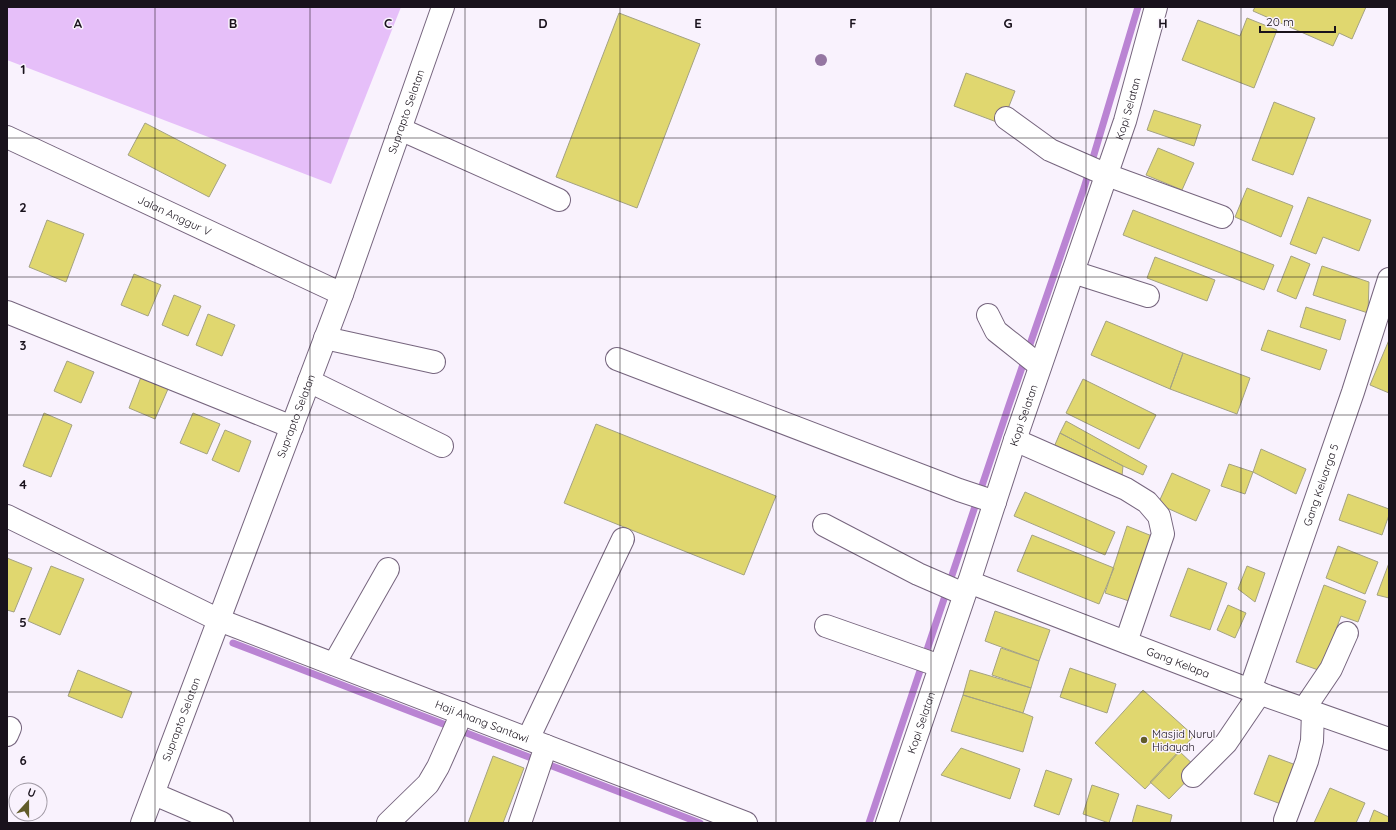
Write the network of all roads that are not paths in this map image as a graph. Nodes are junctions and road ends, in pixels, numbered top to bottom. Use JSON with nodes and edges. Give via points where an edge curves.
{"nodes":[{"id":1,"x":443,"y":7,"type":"edge"},
{"id":2,"x":1156,"y":7,"type":"edge"},
{"id":3,"x":1006,"y":118,"type":"dead end"},
{"id":4,"x":400,"y":129,"type":"junction"},
{"id":5,"x":7,"y":137,"type":"edge"},
{"id":6,"x":1106,"y":175,"type":"junction"},
{"id":7,"x":558,"y":200,"type":"dead end"},
{"id":8,"x":1222,"y":217,"type":"dead end"},
{"id":9,"x":1073,"y":272,"type":"junction"},
{"id":10,"x":1389,"y":279,"type":"edge"},
{"id":11,"x":342,"y":294,"type":"junction"},
{"id":12,"x":1148,"y":296,"type":"dead end"},
{"id":13,"x":7,"y":312,"type":"edge"},
{"id":14,"x":988,"y":315,"type":"dead end"},
{"id":15,"x":325,"y":338,"type":"junction"},
{"id":16,"x":617,"y":359,"type":"dead end"},
{"id":17,"x":434,"y":362,"type":"dead end"},
{"id":18,"x":1040,"y":366,"type":"junction"},
{"id":19,"x":309,"y":381,"type":"junction"},
{"id":20,"x":292,"y":427,"type":"junction"},
{"id":21,"x":1015,"y":440,"type":"junction"},
{"id":22,"x":442,"y":446,"type":"dead end"},
{"id":23,"x":990,"y":500,"type":"junction"},
{"id":24,"x":7,"y":516,"type":"edge"},
{"id":25,"x":824,"y":525,"type":"dead end"},
{"id":26,"x":623,"y":539,"type":"dead end"},
{"id":27,"x":388,"y":569,"type":"dead end"},
{"id":28,"x":967,"y":588,"type":"junction"},
{"id":29,"x":219,"y":620,"type":"junction"},
{"id":30,"x":826,"y":626,"type":"dead end"},
{"id":31,"x":1347,"y":633,"type":"dead end"},
{"id":32,"x":1126,"y":642,"type":"junction"},
{"id":33,"x":334,"y":664,"type":"junction"},
{"id":34,"x":940,"y":666,"type":"junction"},
{"id":35,"x":1255,"y":692,"type":"junction"},
{"id":36,"x":1309,"y":711,"type":"junction"},
{"id":37,"x":462,"y":713,"type":"junction"},
{"id":38,"x":1389,"y":739,"type":"edge"},
{"id":39,"x":538,"y":753,"type":"junction"},
{"id":40,"x":1193,"y":776,"type":"dead end"},
{"id":41,"x":154,"y":794,"type":"junction"},
{"id":42,"x":1285,"y":820,"type":"dead end"},
{"id":43,"x":142,"y":823,"type":"edge"},
{"id":44,"x":222,"y":823,"type":"edge"},
{"id":45,"x":388,"y":823,"type":"edge"},
{"id":46,"x":520,"y":823,"type":"edge"},
{"id":47,"x":746,"y":823,"type":"edge"},
{"id":48,"x":887,"y":823,"type":"edge"}],
"edges":[{"from":1,"to":4,"type":"street","name":"Suprapto Selatan"},
{"from":2,"to":6,"type":"street","name":"Kopi Selatan","via":[[1125,121]]},
{"from":3,"to":6,"type":"street","via":[[1050,150]]},
{"from":4,"to":7,"type":"street"},
{"from":4,"to":11,"type":"street","name":"Suprapto Selatan"},
{"from":5,"to":11,"type":"street","name":"Jalan Anggur V"},
{"from":6,"to":8,"type":"street"},
{"from":6,"to":9,"type":"street","name":"Kopi Selatan"},
{"from":9,"to":12,"type":"street"},
{"from":9,"to":18,"type":"street","name":"Kopi Selatan"},
{"from":10,"to":35,"type":"street","name":"Gang Keluarga 5"},
{"from":11,"to":15,"type":"street","name":"Suprapto Selatan"},
{"from":13,"to":20,"type":"street"},
{"from":14,"to":18,"type":"street","via":[[996,331]]},
{"from":15,"to":17,"type":"street"},
{"from":15,"to":19,"type":"street","name":"Suprapto Selatan"},
{"from":16,"to":23,"type":"street"},
{"from":18,"to":21,"type":"street","name":"Kopi Selatan"},
{"from":19,"to":20,"type":"street","name":"Suprapto Selatan"},
{"from":19,"to":22,"type":"street"},
{"from":20,"to":29,"type":"street","name":"Suprapto Selatan"},
{"from":21,"to":23,"type":"street","name":"Kopi Selatan"},
{"from":21,"to":32,"type":"street","via":[[1126,489],[1147,502],[1159,516],[1163,534]]},
{"from":23,"to":28,"type":"street","name":"Kopi Selatan"},
{"from":24,"to":29,"type":"street","name":"Haji Anang Santawi"},
{"from":25,"to":28,"type":"street","name":"Gang Kelapa","via":[[918,574]]},
{"from":26,"to":39,"type":"street"},
{"from":27,"to":33,"type":"street"},
{"from":28,"to":32,"type":"street","name":"Gang Kelapa"},
{"from":28,"to":34,"type":"street","name":"Kopi Selatan"},
{"from":29,"to":33,"type":"street","name":"Haji Anang Santawi"},
{"from":29,"to":41,"type":"street","name":"Suprapto Selatan"},
{"from":30,"to":34,"type":"street"},
{"from":31,"to":36,"type":"street"},
{"from":32,"to":35,"type":"street","name":"Gang Kelapa"},
{"from":33,"to":37,"type":"street","name":"Haji Anang Santawi"},
{"from":34,"to":48,"type":"street","name":"Kopi Selatan"},
{"from":35,"to":36,"type":"street","name":"Gang Kelapa"},
{"from":35,"to":40,"type":"street","name":"Gang Keluarga 5","via":[[1226,743]]},
{"from":36,"to":38,"type":"street","name":"Gang Kelapa"},
{"from":36,"to":42,"type":"street","via":[[1312,741]]},
{"from":37,"to":39,"type":"street","name":"Haji Anang Santawi"},
{"from":37,"to":45,"type":"street","via":[[428,784]]},
{"from":39,"to":46,"type":"street"},
{"from":39,"to":47,"type":"street","name":"Haji Anang Santawi"},
{"from":41,"to":43,"type":"street","name":"Suprapto Selatan"},
{"from":41,"to":44,"type":"street"}]}
